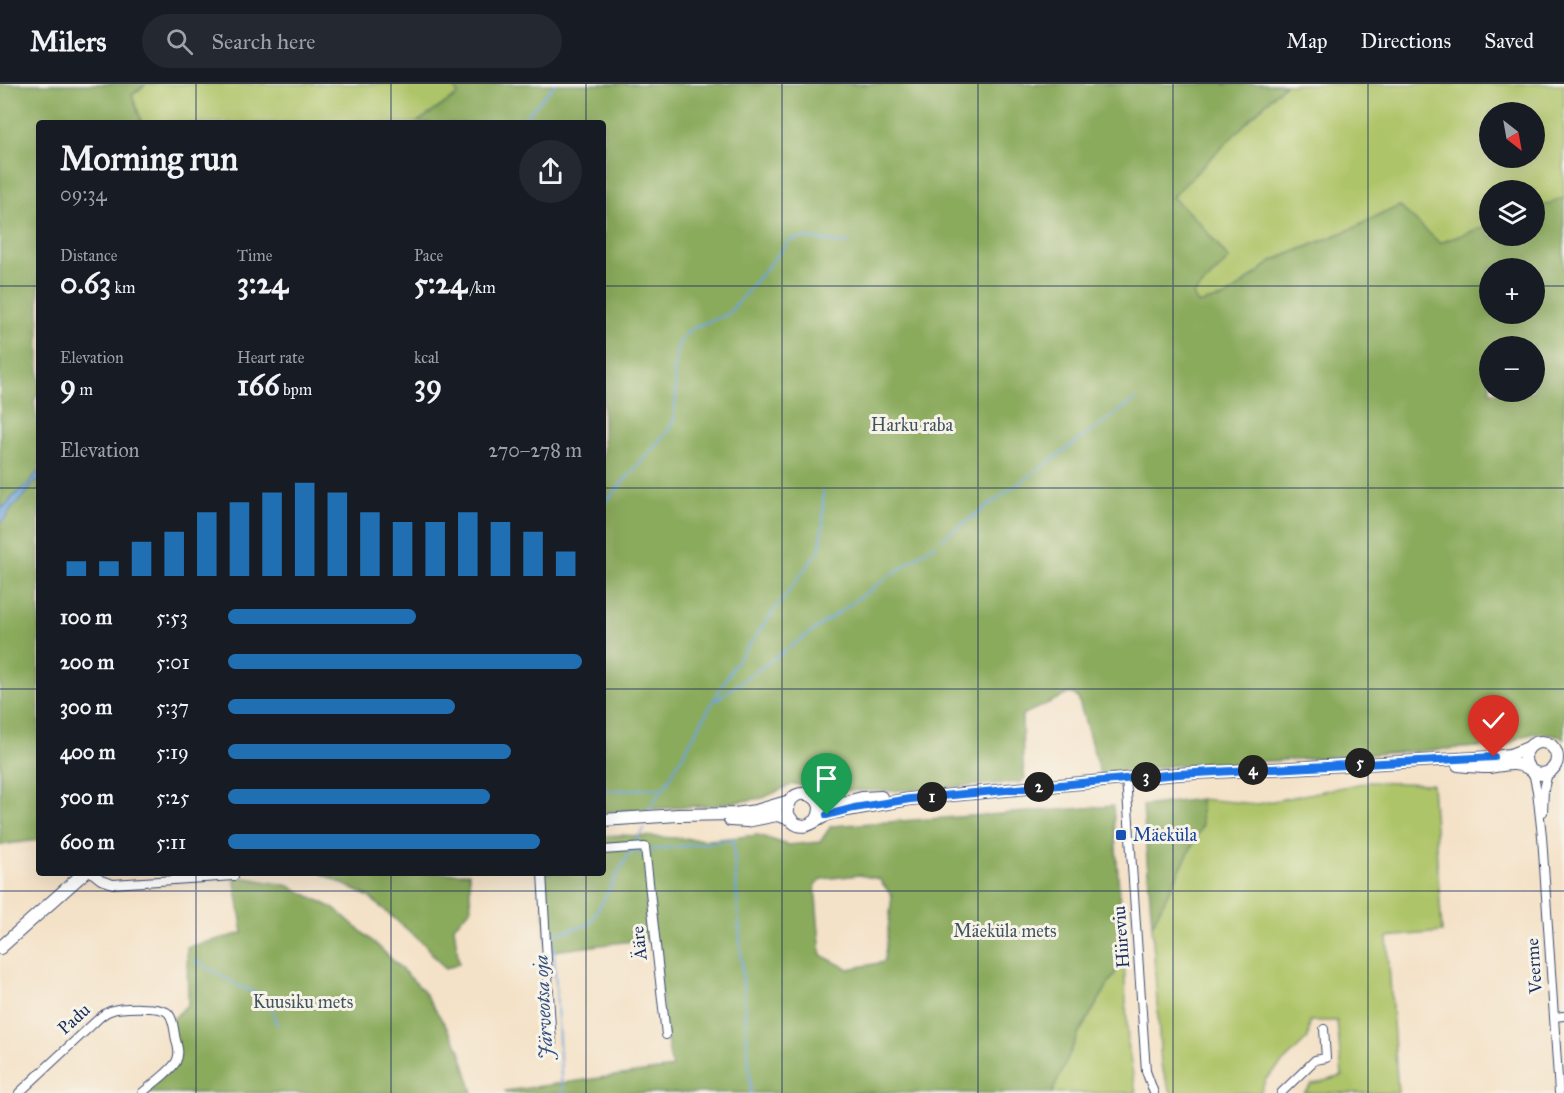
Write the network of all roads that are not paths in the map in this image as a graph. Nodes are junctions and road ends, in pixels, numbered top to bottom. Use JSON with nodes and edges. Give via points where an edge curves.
{"nodes":[{"id":1,"x":1528,"y":748,"type":"junction"},
{"id":2,"x":1559,"y":750,"type":"edge"},
{"id":3,"x":1424,"y":761,"type":"junction"},
{"id":4,"x":1556,"y":767,"type":"edge"},
{"id":5,"x":1530,"y":770,"type":"junction"},
{"id":6,"x":1126,"y":778,"type":"junction"},
{"id":7,"x":910,"y":799,"type":"junction"},
{"id":8,"x":817,"y":800,"type":"junction"},
{"id":9,"x":790,"y":801,"type":"junction"},
{"id":10,"x":678,"y":814,"type":"junction"},
{"id":11,"x":791,"y":819,"type":"junction"},
{"id":12,"x":606,"y":820,"type":"edge"},
{"id":13,"x":816,"y":820,"type":"junction"},
{"id":14,"x":1542,"y":836,"type":"junction"},
{"id":15,"x":606,"y":850,"type":"edge"},
{"id":16,"x":81,"y":876,"type":"edge"},
{"id":17,"x":96,"y":876,"type":"edge"},
{"id":18,"x":234,"y":876,"type":"dead end"},
{"id":19,"x":542,"y":876,"type":"edge"},
{"id":20,"x":0,"y":948,"type":"edge"},
{"id":21,"x":1564,"y":1016,"type":"edge"},
{"id":22,"x":1554,"y":1017,"type":"junction"},
{"id":23,"x":1324,"y":1029,"type":"dead end"},
{"id":24,"x":666,"y":1035,"type":"dead end"},
{"id":25,"x":552,"y":1045,"type":"dead end"},
{"id":26,"x":19,"y":1093,"type":"edge"},
{"id":27,"x":142,"y":1093,"type":"edge"},
{"id":28,"x":1154,"y":1093,"type":"edge"},
{"id":29,"x":1281,"y":1093,"type":"edge"},
{"id":30,"x":1559,"y":1093,"type":"edge"}],
"edges":[{"from":1,"to":2,"type":"street","via":[[1541,742]]},
{"from":1,"to":3,"type":"street","via":[[1510,755]]},
{"from":1,"to":5,"type":"street","via":[[1524,758]]},
{"from":2,"to":4,"type":"street"},
{"from":3,"to":5,"type":"street","via":[[1477,767],[1518,763]]},
{"from":3,"to":6,"type":"street"},
{"from":4,"to":5,"type":"street","via":[[1539,774]]},
{"from":4,"to":14,"type":"street","name":"Veerme","via":[[1544,789]]},
{"from":5,"to":14,"type":"street","name":"Veerme"},
{"from":6,"to":7,"type":"street"},
{"from":6,"to":28,"type":"street","name":"Hiireviu","via":[[1146,1071]]},
{"from":7,"to":8,"type":"street","via":[[871,797],[834,804]]},
{"from":7,"to":13,"type":"street","via":[[841,811]]},
{"from":8,"to":9,"type":"street","via":[[801,794]]},
{"from":8,"to":13,"type":"street","via":[[820,810]]},
{"from":9,"to":10,"type":"street","via":[[748,812]]},
{"from":9,"to":11,"type":"street"},
{"from":10,"to":11,"type":"street","via":[[734,821],[777,814]]},
{"from":10,"to":12,"type":"street"},
{"from":11,"to":13,"type":"street","via":[[802,826]]},
{"from":14,"to":22,"type":"street","name":"Veerme"},
{"from":15,"to":24,"type":"street","name":"Ääre","via":[[645,847]]},
{"from":16,"to":20,"type":"street"},
{"from":17,"to":18,"type":"street","via":[[114,884]]},
{"from":19,"to":25,"type":"street"},
{"from":21,"to":22,"type":"street"},
{"from":22,"to":30,"type":"street","name":"Veerme"},
{"from":23,"to":29,"type":"street","via":[[1326,1058],[1315,1060]]},
{"from":26,"to":27,"type":"street","name":"Padu","via":[[106,1013],[138,1008],[167,1011],[179,1055],[170,1069]]}]}
